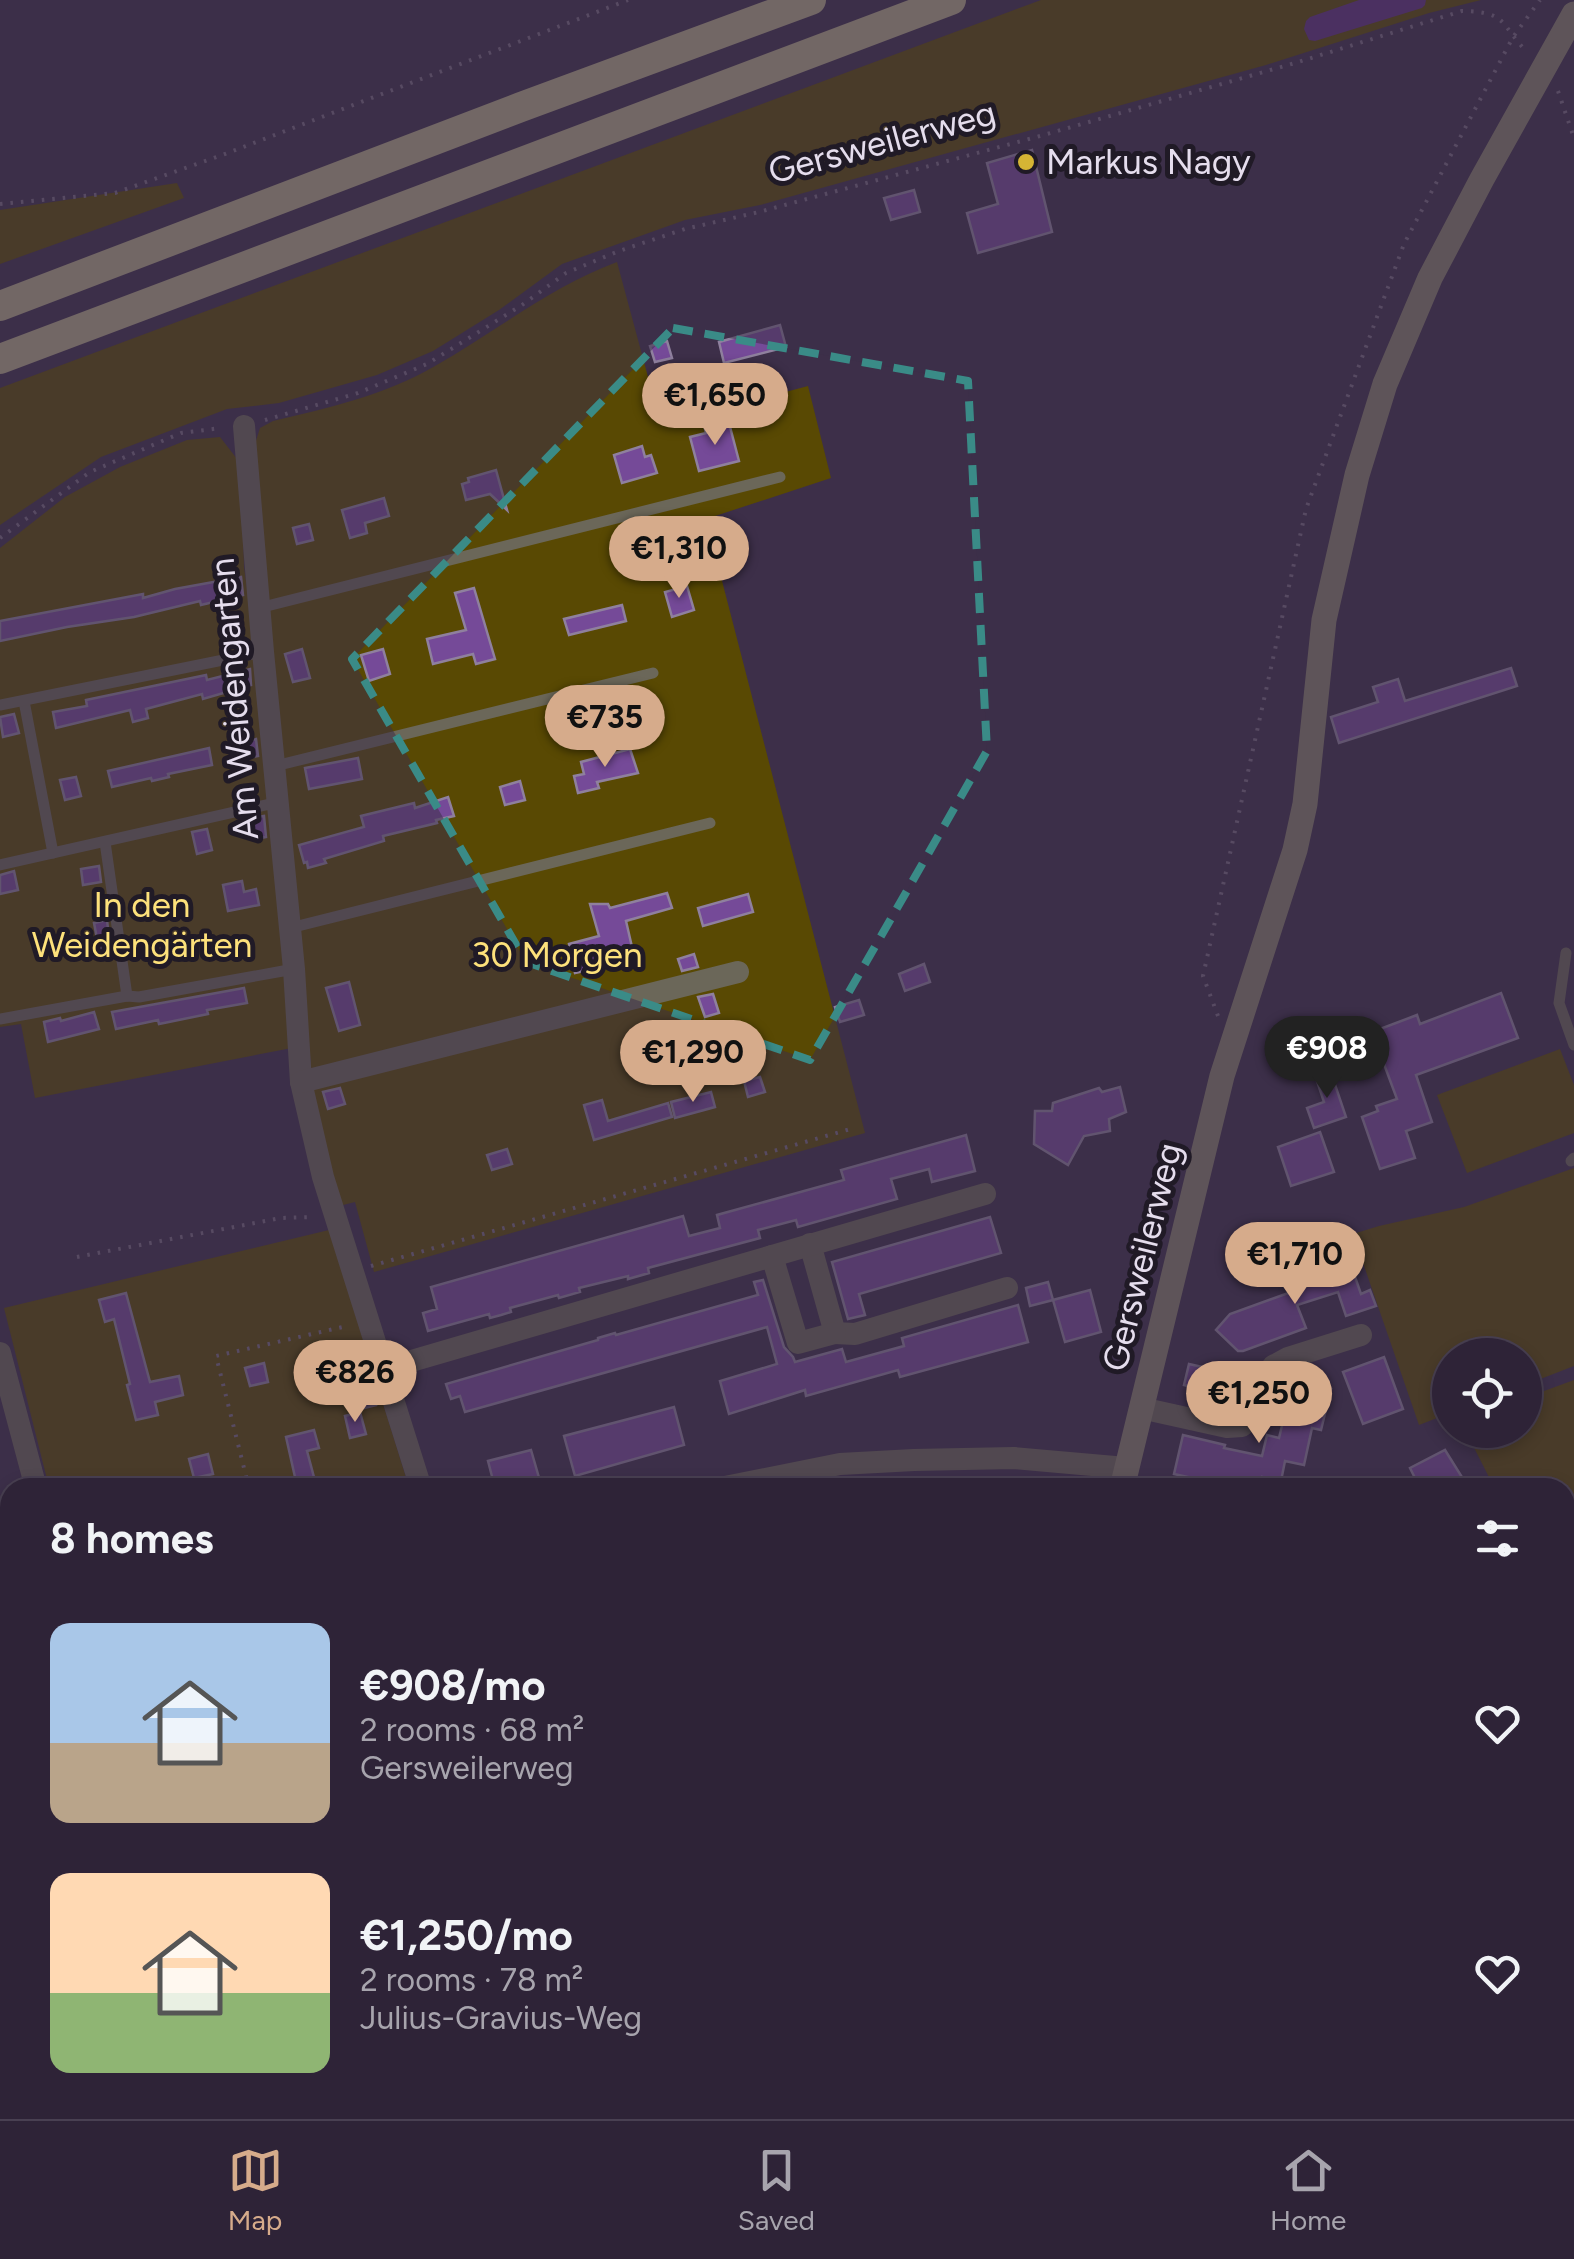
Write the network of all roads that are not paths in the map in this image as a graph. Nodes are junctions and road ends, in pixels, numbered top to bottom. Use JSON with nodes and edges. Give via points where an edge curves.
{"nodes":[{"id":1,"x":811,"y":0,"type":"edge"},
{"id":2,"x":951,"y":0,"type":"edge"},
{"id":3,"x":1574,"y":14,"type":"edge"},
{"id":4,"x":0,"y":306,"type":"edge"},
{"id":5,"x":0,"y":359,"type":"edge"},
{"id":6,"x":244,"y":426,"type":"road end"},
{"id":7,"x":780,"y":478,"type":"dead end"},
{"id":8,"x":259,"y":608,"type":"junction"},
{"id":9,"x":263,"y":652,"type":"junction"},
{"id":10,"x":654,"y":673,"type":"dead end"},
{"id":11,"x":24,"y":701,"type":"junction"},
{"id":12,"x":0,"y":706,"type":"edge"},
{"id":13,"x":275,"y":766,"type":"junction"},
{"id":14,"x":279,"y":802,"type":"junction"},
{"id":15,"x":710,"y":823,"type":"dead end"},
{"id":16,"x":105,"y":842,"type":"junction"},
{"id":17,"x":53,"y":853,"type":"junction"},
{"id":18,"x":0,"y":865,"type":"edge"},
{"id":19,"x":290,"y":928,"type":"junction"},
{"id":20,"x":1566,"y":953,"type":"dead end"},
{"id":21,"x":294,"y":969,"type":"junction"},
{"id":22,"x":738,"y":972,"type":"dead end"},
{"id":23,"x":127,"y":996,"type":"junction"},
{"id":24,"x":0,"y":1019,"type":"edge"},
{"id":25,"x":1574,"y":1046,"type":"edge"},
{"id":26,"x":300,"y":1082,"type":"junction"},
{"id":27,"x":985,"y":1194,"type":"dead end"},
{"id":28,"x":810,"y":1244,"type":"junction"},
{"id":29,"x":772,"y":1256,"type":"junction"},
{"id":30,"x":1007,"y":1288,"type":"dead end"},
{"id":31,"x":835,"y":1333,"type":"junction"},
{"id":32,"x":1361,"y":1335,"type":"dead end"},
{"id":33,"x":0,"y":1353,"type":"edge"},
{"id":34,"x":384,"y":1368,"type":"junction"},
{"id":35,"x":1141,"y":1408,"type":"junction"},
{"id":36,"x":33,"y":1478,"type":"edge"},
{"id":37,"x":418,"y":1478,"type":"edge"},
{"id":38,"x":784,"y":1478,"type":"edge"},
{"id":39,"x":1124,"y":1478,"type":"edge"}],
"edges":[{"from":1,"to":4,"type":"highway"},
{"from":2,"to":5,"type":"highway"},
{"from":3,"to":35,"type":"street","name":"Gersweilerweg","via":[[1430,278],[1385,384],[1324,620],[1295,850],[1218,1088]]},
{"from":6,"to":8,"type":"street","name":"Am Weidengarten"},
{"from":7,"to":8,"type":"lane"},
{"from":8,"to":9,"type":"street","name":"Am Weidengarten"},
{"from":9,"to":11,"type":"lane"},
{"from":9,"to":13,"type":"street","name":"Am Weidengarten"},
{"from":10,"to":13,"type":"lane"},
{"from":11,"to":12,"type":"lane"},
{"from":11,"to":17,"type":"lane"},
{"from":13,"to":14,"type":"street","name":"Am Weidengarten"},
{"from":14,"to":16,"type":"lane"},
{"from":14,"to":19,"type":"street","name":"Am Weidengarten"},
{"from":15,"to":19,"type":"lane"},
{"from":16,"to":17,"type":"lane"},
{"from":16,"to":23,"type":"lane"},
{"from":17,"to":18,"type":"lane"},
{"from":19,"to":21,"type":"street","name":"Am Weidengarten"},
{"from":20,"to":25,"type":"lane","via":[[1558,1003]]},
{"from":21,"to":23,"type":"lane"},
{"from":21,"to":26,"type":"street","name":"Am Weidengarten"},
{"from":22,"to":26,"type":"street"},
{"from":23,"to":24,"type":"lane"},
{"from":26,"to":34,"type":"street","name":"Am Weidengarten"},
{"from":27,"to":28,"type":"street"},
{"from":28,"to":29,"type":"street"},
{"from":28,"to":31,"type":"street"},
{"from":29,"to":31,"type":"street","via":[[798,1343]]},
{"from":29,"to":34,"type":"street"},
{"from":30,"to":31,"type":"street","via":[[856,1334]]},
{"from":32,"to":35,"type":"street","via":[[1274,1366],[1255,1414],[1242,1426]]},
{"from":33,"to":36,"type":"street"},
{"from":34,"to":37,"type":"street","name":"Am Weidengarten"},
{"from":35,"to":39,"type":"street","name":"Gersweilerweg"},
{"from":38,"to":39,"type":"street","via":[[840,1464],[1014,1458]]}]}
